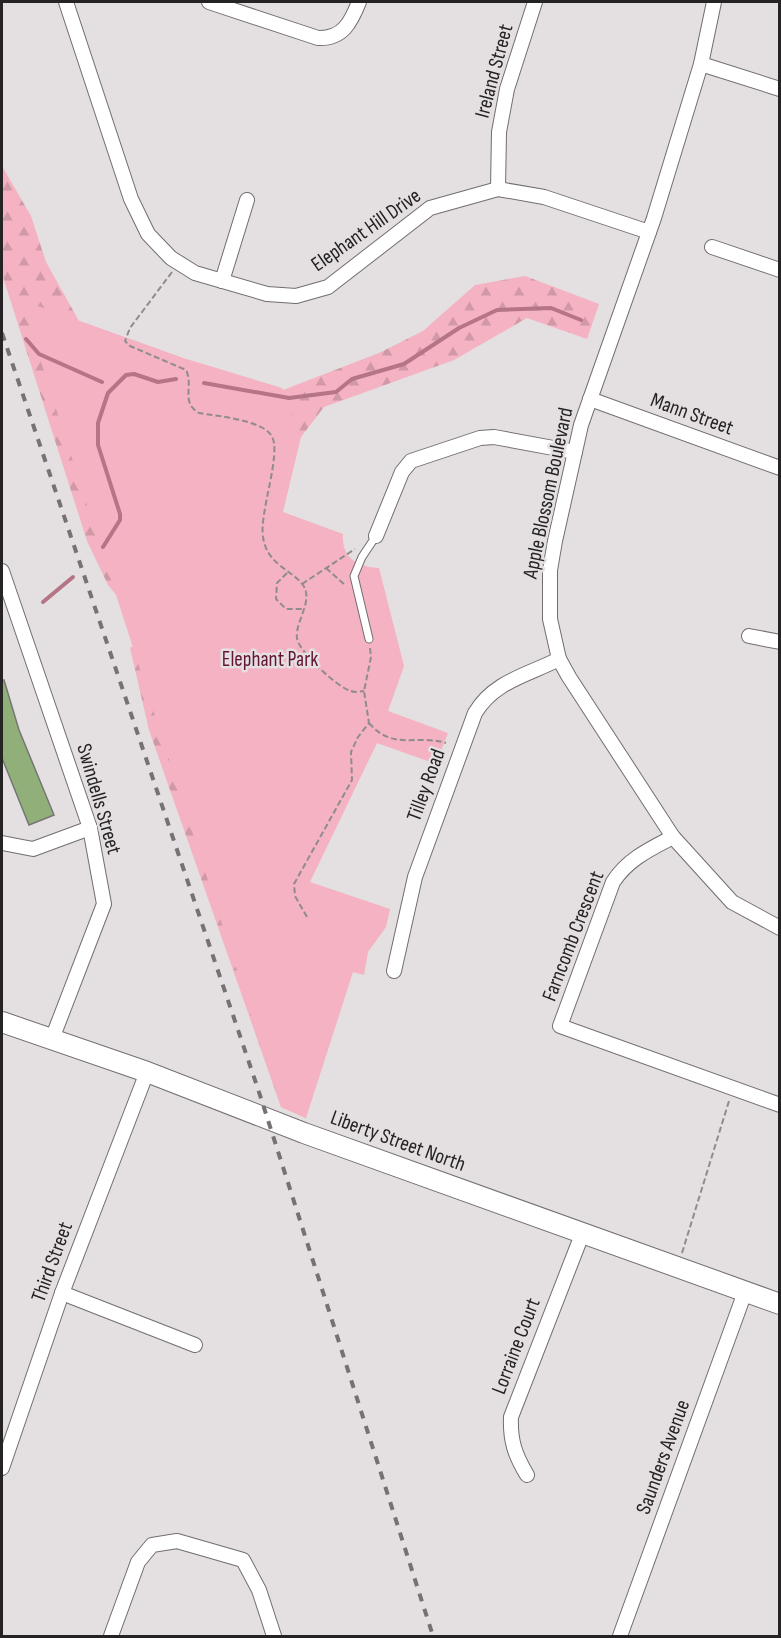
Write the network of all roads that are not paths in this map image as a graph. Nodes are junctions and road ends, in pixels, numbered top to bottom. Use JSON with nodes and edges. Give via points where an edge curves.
{"nodes":[{"id":1,"x":66,"y":2,"type":"edge"},
{"id":2,"x":209,"y":2,"type":"edge"},
{"id":3,"x":359,"y":2,"type":"edge"},
{"id":4,"x":536,"y":2,"type":"edge"},
{"id":5,"x":714,"y":2,"type":"edge"},
{"id":6,"x":701,"y":64,"type":"junction"},
{"id":7,"x":780,"y":89,"type":"edge"},
{"id":8,"x":498,"y":189,"type":"junction"},
{"id":9,"x":247,"y":200,"type":"dead end"},
{"id":10,"x":649,"y":232,"type":"junction"},
{"id":11,"x":712,"y":247,"type":"dead end"},
{"id":12,"x":780,"y":270,"type":"edge"},
{"id":13,"x":222,"y":281,"type":"junction"},
{"id":14,"x":590,"y":399,"type":"junction"},
{"id":15,"x":575,"y":452,"type":"junction"},
{"id":16,"x":780,"y":468,"type":"edge"},
{"id":17,"x":376,"y":536,"type":"joint"},
{"id":18,"x":2,"y":571,"type":"edge"},
{"id":19,"x":749,"y":636,"type":"dead end"},
{"id":20,"x":369,"y":639,"type":"road end"},
{"id":21,"x":780,"y":642,"type":"edge"},
{"id":22,"x":560,"y":659,"type":"junction"},
{"id":23,"x":90,"y":828,"type":"junction"},
{"id":24,"x":673,"y":837,"type":"junction"},
{"id":25,"x":2,"y":843,"type":"edge"},
{"id":26,"x":780,"y":928,"type":"edge"},
{"id":27,"x":394,"y":971,"type":"dead end"},
{"id":28,"x":2,"y":1022,"type":"edge"},
{"id":29,"x":52,"y":1039,"type":"junction"},
{"id":30,"x":147,"y":1072,"type":"junction"},
{"id":31,"x":780,"y":1105,"type":"edge"},
{"id":32,"x":583,"y":1232,"type":"junction"},
{"id":33,"x":745,"y":1292,"type":"junction"},
{"id":34,"x":62,"y":1293,"type":"junction"},
{"id":35,"x":780,"y":1304,"type":"edge"},
{"id":36,"x":195,"y":1345,"type":"dead end"},
{"id":37,"x":2,"y":1468,"type":"edge"},
{"id":38,"x":527,"y":1475,"type":"dead end"},
{"id":39,"x":111,"y":1636,"type":"edge"},
{"id":40,"x":274,"y":1636,"type":"edge"},
{"id":41,"x":620,"y":1636,"type":"edge"}],
"edges":[{"from":1,"to":13,"type":"street","name":"Elephant Hill Drive","via":[[131,199],[148,234],[179,263],[195,273]]},
{"from":2,"to":3,"type":"street","via":[[328,38],[337,36],[352,21]]},
{"from":4,"to":8,"type":"street","name":"Ireland Street","via":[[507,89],[499,132]]},
{"from":5,"to":6,"type":"street","name":"Apple Blossom Boulevard"},
{"from":6,"to":7,"type":"street"},
{"from":6,"to":10,"type":"street","name":"Apple Blossom Boulevard"},
{"from":8,"to":10,"type":"street","name":"Elephant Hill Drive","via":[[544,197]]},
{"from":8,"to":13,"type":"street","name":"Elephant Hill Drive","via":[[430,207],[328,287],[296,296],[267,294]]},
{"from":9,"to":13,"type":"street"},
{"from":10,"to":14,"type":"street","name":"Apple Blossom Boulevard"},
{"from":11,"to":12,"type":"street"},
{"from":14,"to":15,"type":"street","name":"Apple Blossom Boulevard"},
{"from":14,"to":16,"type":"street","name":"Mann Street"},
{"from":15,"to":17,"type":"street","via":[[494,437],[411,461],[402,472]]},
{"from":15,"to":22,"type":"street","name":"Apple Blossom Boulevard","via":[[550,570],[550,619]]},
{"from":17,"to":20,"type":"lane","via":[[355,568],[355,584]]},
{"from":18,"to":23,"type":"street","name":"Swindells Street"},
{"from":19,"to":21,"type":"street"},
{"from":22,"to":24,"type":"street","name":"Apple Blossom Boulevard"},
{"from":22,"to":27,"type":"street","name":"Tilley Road","via":[[505,682],[482,701],[475,713],[415,877]]},
{"from":23,"to":25,"type":"street","via":[[33,849]]},
{"from":23,"to":29,"type":"street","name":"Swindells Street","via":[[104,904]]},
{"from":24,"to":26,"type":"street","name":"Apple Blossom Boulevard","via":[[732,902]]},
{"from":24,"to":31,"type":"street","name":"Farncomb Crescent","via":[[632,860],[613,882],[560,1026]]},
{"from":28,"to":29,"type":"main road","name":"Liberty Street North"},
{"from":29,"to":30,"type":"main road","name":"Liberty Street North"},
{"from":30,"to":32,"type":"main road","name":"Liberty Street North","via":[[304,1133]]},
{"from":30,"to":34,"type":"street","name":"Third Street"},
{"from":32,"to":33,"type":"main road","name":"Liberty Street North"},
{"from":32,"to":38,"type":"street","name":"Lorraine Court","via":[[511,1417],[513,1446]]},
{"from":33,"to":35,"type":"main road","name":"Liberty Street North"},
{"from":33,"to":41,"type":"street","name":"Saunders Avenue"},
{"from":34,"to":36,"type":"street"},
{"from":34,"to":37,"type":"street","name":"Third Street"},
{"from":39,"to":40,"type":"street","via":[[138,1562],[152,1545],[177,1541],[243,1560],[259,1590]]}]}
